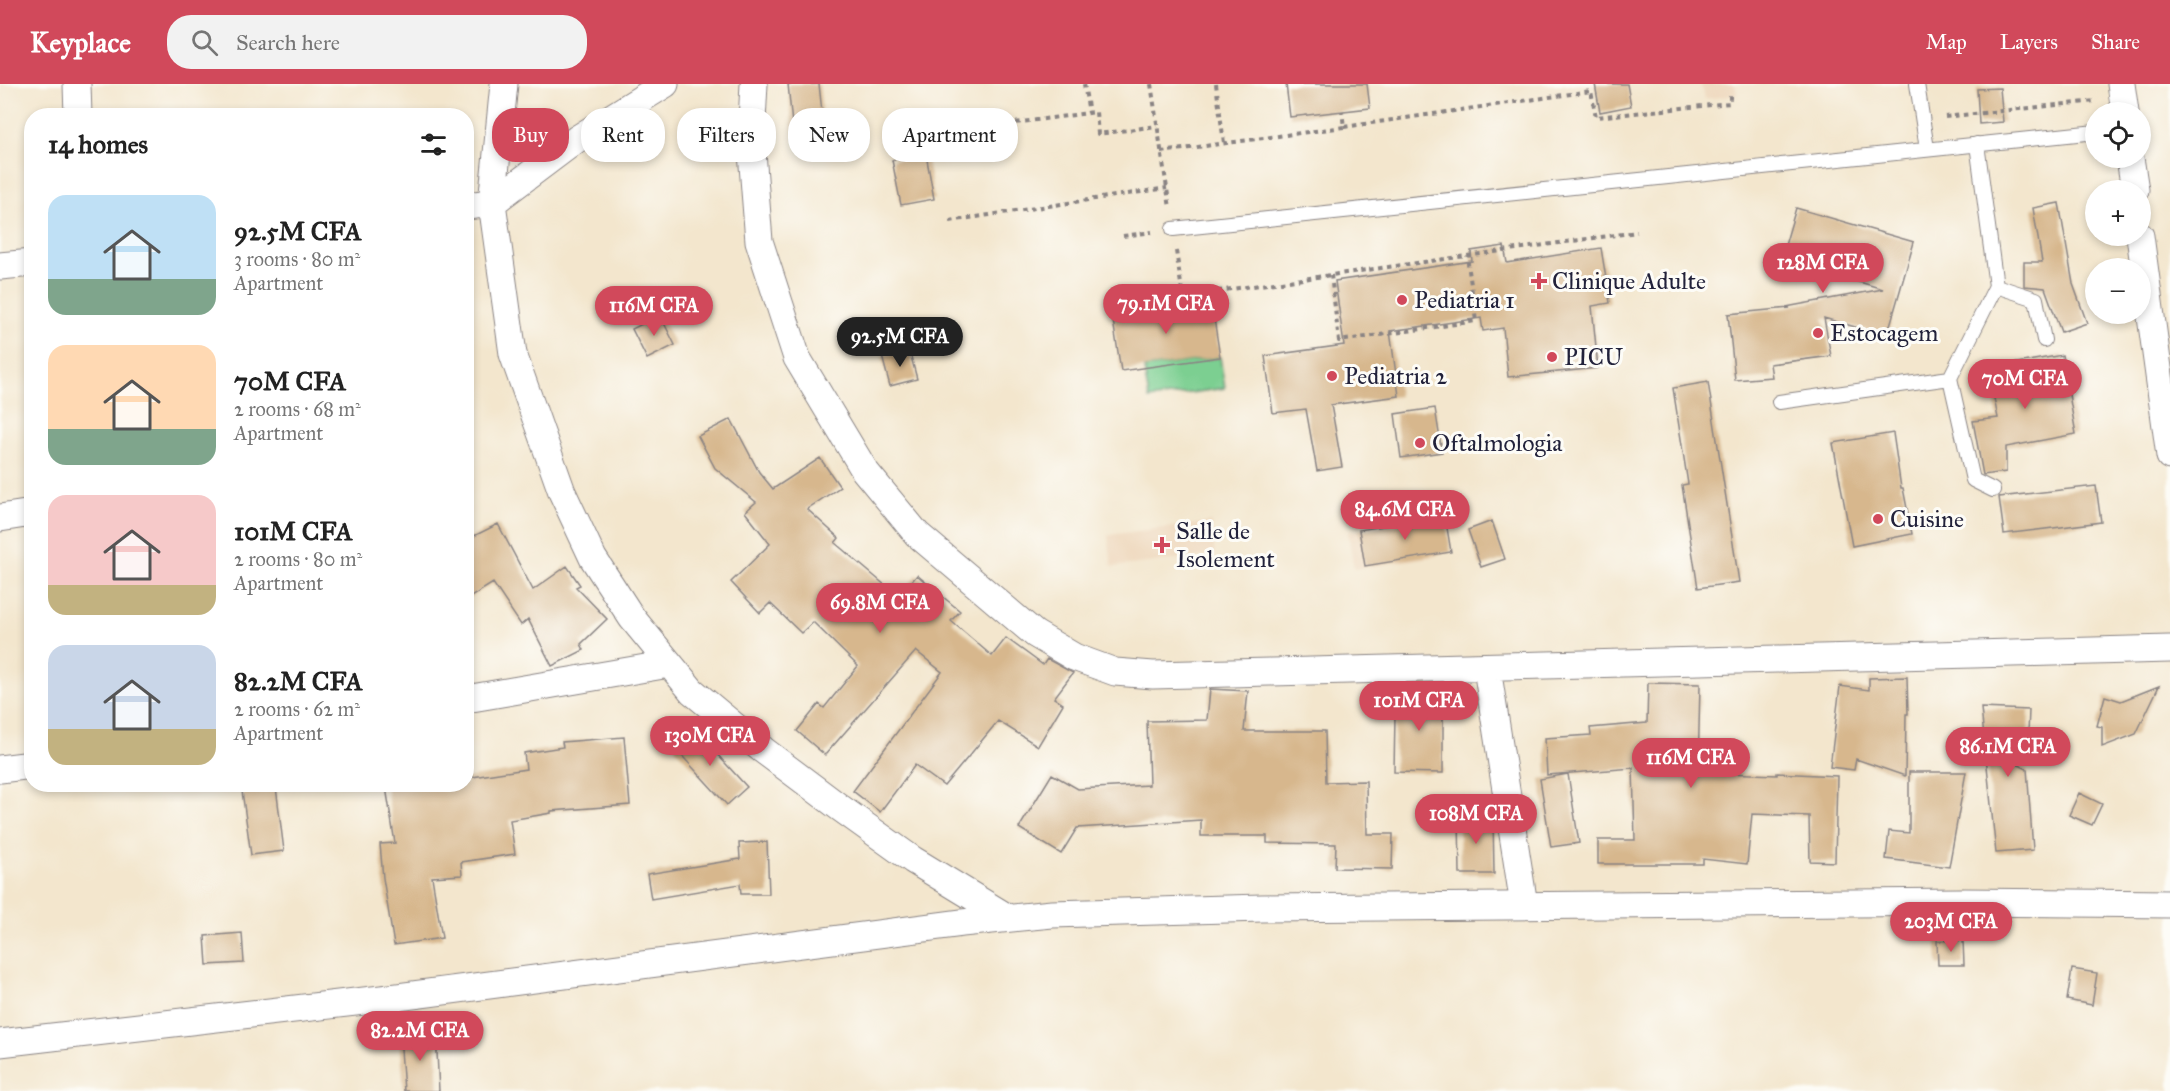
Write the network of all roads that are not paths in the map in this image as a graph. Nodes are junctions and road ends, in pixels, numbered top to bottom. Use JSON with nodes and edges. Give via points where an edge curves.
{"nodes":[{"id":1,"x":77,"y":84,"type":"edge"},
{"id":2,"x":504,"y":84,"type":"edge"},
{"id":3,"x":665,"y":84,"type":"edge"},
{"id":4,"x":754,"y":84,"type":"edge"},
{"id":5,"x":1917,"y":84,"type":"edge"},
{"id":6,"x":78,"y":108,"type":"edge"},
{"id":7,"x":2085,"y":133,"type":"edge"},
{"id":8,"x":1977,"y":144,"type":"junction"},
{"id":9,"x":1927,"y":149,"type":"junction"},
{"id":10,"x":479,"y":204,"type":"edge"},
{"id":11,"x":1173,"y":229,"type":"road end"},
{"id":12,"x":2142,"y":246,"type":"edge"},
{"id":13,"x":24,"y":264,"type":"edge"},
{"id":14,"x":0,"y":266,"type":"edge"},
{"id":15,"x":1996,"y":286,"type":"junction"},
{"id":16,"x":2044,"y":340,"type":"dead end"},
{"id":17,"x":1950,"y":378,"type":"junction"},
{"id":18,"x":2166,"y":397,"type":"edge"},
{"id":19,"x":1779,"y":402,"type":"dead end"},
{"id":20,"x":2170,"y":456,"type":"edge"},
{"id":21,"x":1993,"y":490,"type":"dead end"},
{"id":22,"x":24,"y":514,"type":"edge"},
{"id":23,"x":0,"y":518,"type":"edge"},
{"id":24,"x":2170,"y":649,"type":"edge"},
{"id":25,"x":669,"y":664,"type":"junction"},
{"id":26,"x":1487,"y":668,"type":"junction"},
{"id":27,"x":474,"y":698,"type":"edge"},
{"id":28,"x":24,"y":766,"type":"edge"},
{"id":29,"x":0,"y":769,"type":"edge"},
{"id":30,"x":2170,"y":904,"type":"edge"},
{"id":31,"x":1524,"y":905,"type":"junction"},
{"id":32,"x":1008,"y":918,"type":"junction"},
{"id":33,"x":0,"y":1043,"type":"edge"}],
"edges":[{"from":1,"to":6,"type":"street"},
{"from":2,"to":10,"type":"street"},
{"from":3,"to":10,"type":"street"},
{"from":4,"to":26,"type":"street","via":[[752,140],[759,241],[797,358],[865,471],[917,534],[1035,634],[1074,657],[1115,672],[1154,675]]},
{"from":5,"to":9,"type":"lane"},
{"from":7,"to":8,"type":"lane"},
{"from":8,"to":9,"type":"lane"},
{"from":8,"to":15,"type":"lane"},
{"from":9,"to":11,"type":"lane"},
{"from":10,"to":25,"type":"street","via":[[513,354],[562,492],[600,568],[632,618]]},
{"from":12,"to":18,"type":"street"},
{"from":13,"to":14,"type":"street"},
{"from":15,"to":16,"type":"lane","via":[[2036,299]]},
{"from":15,"to":17,"type":"lane"},
{"from":17,"to":19,"type":"lane"},
{"from":17,"to":21,"type":"lane","via":[[1973,480]]},
{"from":18,"to":20,"type":"street"},
{"from":22,"to":23,"type":"street"},
{"from":24,"to":26,"type":"street"},
{"from":25,"to":27,"type":"street"},
{"from":25,"to":32,"type":"street","via":[[692,691],[772,758],[914,860]]},
{"from":26,"to":31,"type":"street"},
{"from":28,"to":29,"type":"street"},
{"from":30,"to":31,"type":"street"},
{"from":31,"to":32,"type":"street","via":[[1262,908]]},
{"from":32,"to":33,"type":"street","via":[[390,998]]}]}
